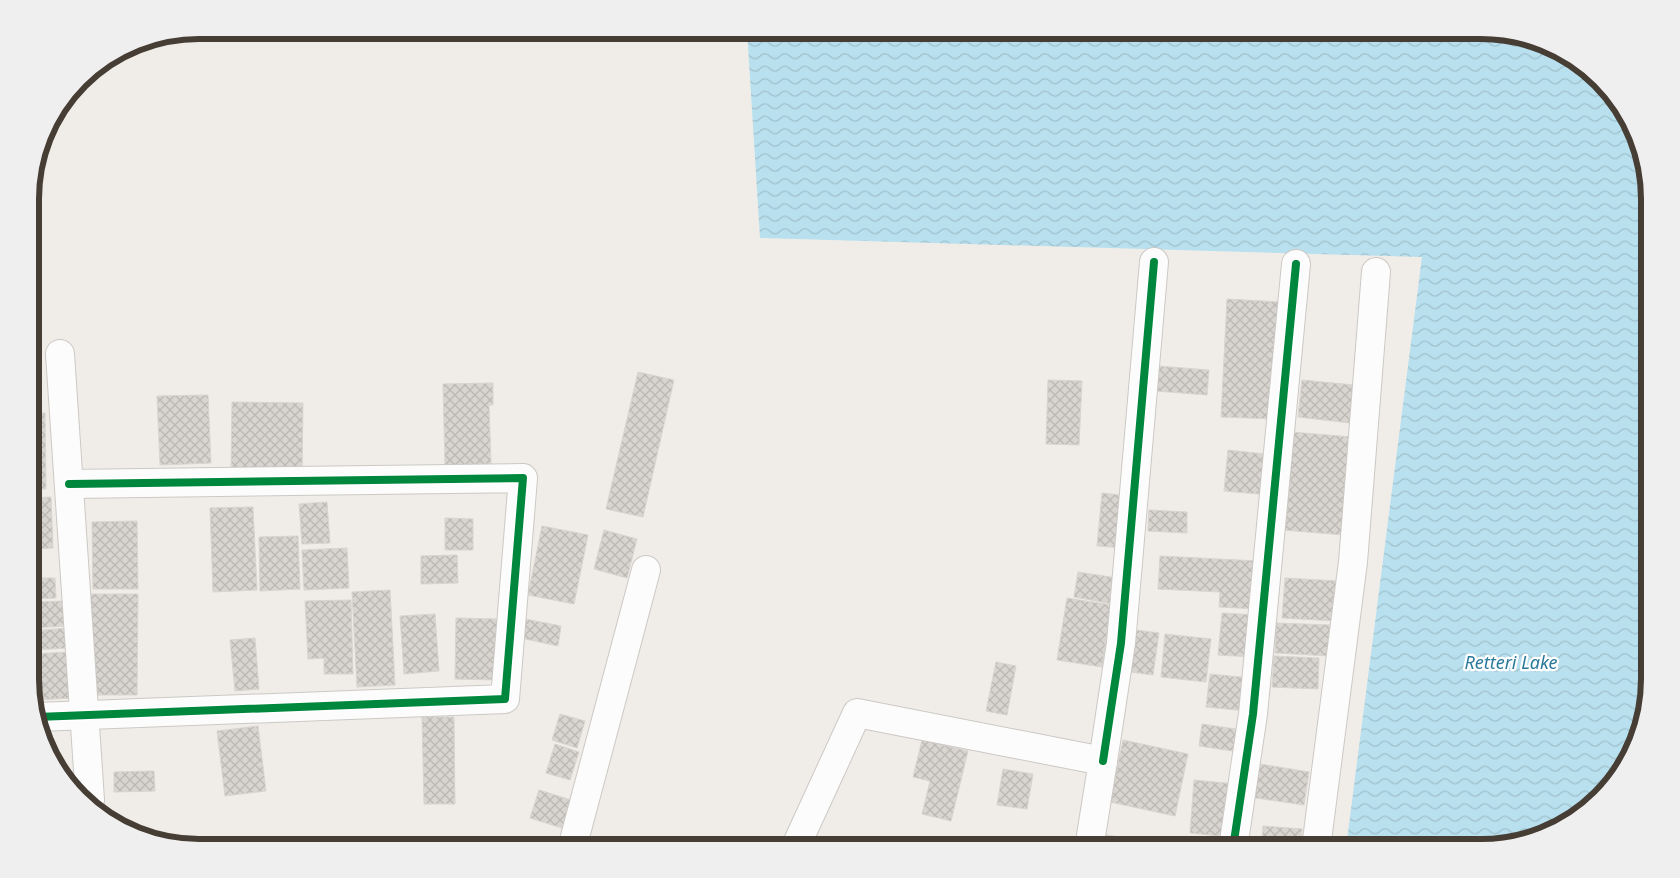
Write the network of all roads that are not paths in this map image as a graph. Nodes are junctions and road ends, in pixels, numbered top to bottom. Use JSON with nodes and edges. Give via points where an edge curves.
{"nodes":[{"id":1,"x":1154,"y":262,"type":"dead end"},
{"id":2,"x":1296,"y":264,"type":"dead end"},
{"id":3,"x":1376,"y":272,"type":"dead end"},
{"id":4,"x":60,"y":354,"type":"dead end"},
{"id":5,"x":69,"y":484,"type":"junction"},
{"id":6,"x":646,"y":570,"type":"dead end"},
{"id":7,"x":84,"y":716,"type":"junction"},
{"id":8,"x":43,"y":717,"type":"edge"},
{"id":9,"x":1103,"y":761,"type":"junction"},
{"id":10,"x":90,"y":795,"type":"edge"},
{"id":11,"x":574,"y":839,"type":"edge"},
{"id":12,"x":799,"y":839,"type":"edge"},
{"id":13,"x":1090,"y":839,"type":"edge"},
{"id":14,"x":1234,"y":839,"type":"edge"},
{"id":15,"x":1317,"y":839,"type":"edge"}],
"edges":[{"from":1,"to":9,"type":"street","via":[[1121,642]]},
{"from":2,"to":14,"type":"street","via":[[1253,714]]},
{"from":3,"to":15,"type":"street","via":[[1353,562]]},
{"from":4,"to":5,"type":"street"},
{"from":5,"to":7,"type":"street"},
{"from":5,"to":7,"type":"street","via":[[523,478],[505,699]]},
{"from":6,"to":11,"type":"street"},
{"from":7,"to":8,"type":"street"},
{"from":7,"to":10,"type":"street"},
{"from":9,"to":12,"type":"street","via":[[857,714]]},
{"from":9,"to":13,"type":"street"}]}
